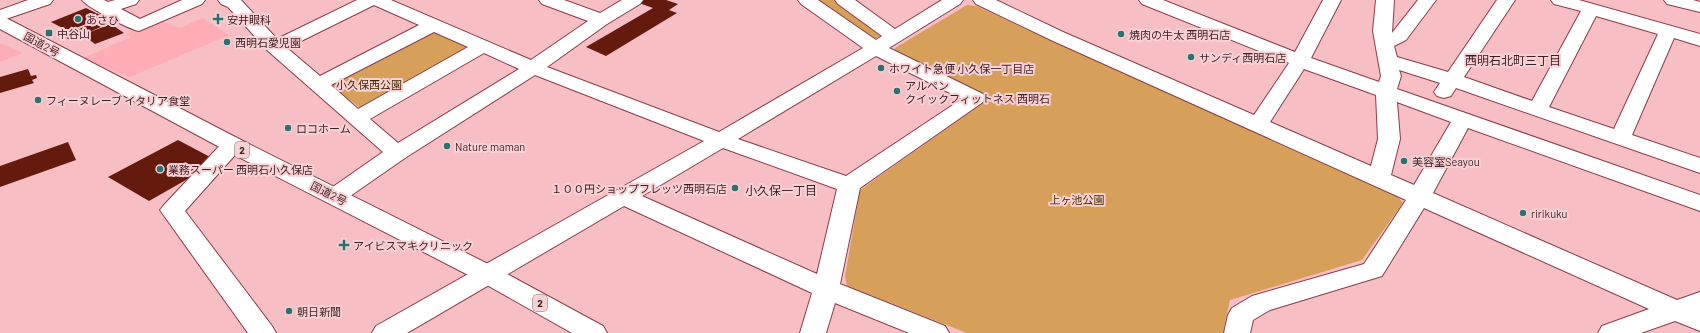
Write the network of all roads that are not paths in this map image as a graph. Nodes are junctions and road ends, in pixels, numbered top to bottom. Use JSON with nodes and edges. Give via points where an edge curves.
{"nodes":[{"id":1,"x":44,"y":0,"type":"edge"},
{"id":2,"x":90,"y":0,"type":"edge"},
{"id":3,"x":130,"y":0,"type":"edge"},
{"id":4,"x":196,"y":0,"type":"edge"},
{"id":5,"x":227,"y":0,"type":"edge"},
{"id":6,"x":371,"y":0,"type":"edge"},
{"id":7,"x":376,"y":0,"type":"edge"},
{"id":8,"x":548,"y":0,"type":"edge"},
{"id":9,"x":634,"y":0,"type":"edge"},
{"id":10,"x":807,"y":0,"type":"edge"},
{"id":11,"x":844,"y":0,"type":"edge"},
{"id":12,"x":954,"y":0,"type":"edge"},
{"id":13,"x":982,"y":0,"type":"edge"},
{"id":14,"x":1148,"y":0,"type":"edge"},
{"id":15,"x":1332,"y":0,"type":"edge"},
{"id":16,"x":1385,"y":0,"type":"edge"},
{"id":17,"x":1427,"y":0,"type":"edge"},
{"id":18,"x":1506,"y":0,"type":"edge"},
{"id":19,"x":1560,"y":0,"type":"edge"},
{"id":20,"x":1676,"y":0,"type":"edge"},
{"id":21,"x":1700,"y":7,"type":"edge"},
{"id":22,"x":107,"y":9,"type":"junction"},
{"id":23,"x":1591,"y":9,"type":"junction"},
{"id":24,"x":0,"y":16,"type":"edge"},
{"id":25,"x":601,"y":20,"type":"junction"},
{"id":26,"x":0,"y":22,"type":"edge"},
{"id":27,"x":433,"y":24,"type":"junction"},
{"id":28,"x":1668,"y":31,"type":"junction"},
{"id":29,"x":895,"y":37,"type":"junction"},
{"id":30,"x":1700,"y":40,"type":"edge"},
{"id":31,"x":483,"y":46,"type":"junction"},
{"id":32,"x":275,"y":47,"type":"junction"},
{"id":33,"x":876,"y":49,"type":"junction"},
{"id":34,"x":1386,"y":52,"type":"junction"},
{"id":35,"x":1300,"y":61,"type":"junction"},
{"id":36,"x":533,"y":68,"type":"junction"},
{"id":37,"x":1452,"y":80,"type":"junction"},
{"id":38,"x":318,"y":84,"type":"junction"},
{"id":39,"x":1386,"y":91,"type":"junction"},
{"id":40,"x":1433,"y":107,"type":"junction"},
{"id":41,"x":1537,"y":110,"type":"junction"},
{"id":42,"x":357,"y":118,"type":"junction"},
{"id":43,"x":1463,"y":118,"type":"junction"},
{"id":44,"x":1258,"y":125,"type":"junction"},
{"id":45,"x":1620,"y":139,"type":"junction"},
{"id":46,"x":721,"y":140,"type":"junction"},
{"id":47,"x":233,"y":145,"type":"junction"},
{"id":48,"x":397,"y":153,"type":"junction"},
{"id":49,"x":1700,"y":166,"type":"edge"},
{"id":50,"x":1379,"y":179,"type":"junction"},
{"id":51,"x":849,"y":185,"type":"junction"},
{"id":52,"x":335,"y":196,"type":"junction"},
{"id":53,"x":625,"y":197,"type":"junction"},
{"id":54,"x":1419,"y":197,"type":"junction"},
{"id":55,"x":1700,"y":203,"type":"edge"},
{"id":56,"x":487,"y":274,"type":"junction"},
{"id":57,"x":826,"y":288,"type":"junction"},
{"id":58,"x":1700,"y":302,"type":"edge"},
{"id":59,"x":1676,"y":310,"type":"junction"},
{"id":60,"x":1700,"y":321,"type":"edge"},
{"id":61,"x":263,"y":333,"type":"edge"},
{"id":62,"x":385,"y":333,"type":"edge"},
{"id":63,"x":594,"y":333,"type":"edge"},
{"id":64,"x":813,"y":333,"type":"edge"},
{"id":65,"x":936,"y":333,"type":"edge"},
{"id":66,"x":1237,"y":333,"type":"edge"},
{"id":67,"x":1611,"y":333,"type":"edge"}],
"edges":[{"from":1,"to":24,"type":"main road"},
{"from":2,"to":22,"type":"main road"},
{"from":3,"to":22,"type":"main road"},
{"from":4,"to":22,"type":"main road","via":[[139,26]]},
{"from":5,"to":32,"type":"main road","via":[[234,3]]},
{"from":6,"to":32,"type":"main road"},
{"from":7,"to":27,"type":"main road"},
{"from":8,"to":25,"type":"main road"},
{"from":9,"to":25,"type":"main road"},
{"from":10,"to":33,"type":"main road"},
{"from":11,"to":29,"type":"main road"},
{"from":12,"to":29,"type":"main road"},
{"from":13,"to":44,"type":"main road"},
{"from":14,"to":35,"type":"main road"},
{"from":15,"to":35,"type":"main road"},
{"from":16,"to":34,"type":"main road","via":[[1382,31]]},
{"from":17,"to":34,"type":"main road"},
{"from":18,"to":37,"type":"main road"},
{"from":19,"to":23,"type":"main road"},
{"from":20,"to":21,"type":"main road"},
{"from":23,"to":28,"type":"main road"},
{"from":23,"to":41,"type":"main road"},
{"from":25,"to":36,"type":"main road"},
{"from":26,"to":47,"type":"main road","name":"国道2号","number":"2"},
{"from":27,"to":31,"type":"main road"},
{"from":27,"to":38,"type":"main road"},
{"from":28,"to":30,"type":"main road"},
{"from":28,"to":45,"type":"main road"},
{"from":29,"to":33,"type":"main road"},
{"from":31,"to":36,"type":"main road"},
{"from":31,"to":42,"type":"main road"},
{"from":32,"to":38,"type":"main road"},
{"from":33,"to":46,"type":"main road"},
{"from":33,"to":51,"type":"main road","via":[[976,98]]},
{"from":34,"to":37,"type":"main road"},
{"from":34,"to":39,"type":"main road","via":[[1391,76]]},
{"from":35,"to":39,"type":"main road"},
{"from":35,"to":44,"type":"main road"},
{"from":36,"to":46,"type":"main road"},
{"from":36,"to":48,"type":"main road"},
{"from":37,"to":40,"type":"main road"},
{"from":37,"to":41,"type":"main road"},
{"from":38,"to":42,"type":"main road"},
{"from":39,"to":40,"type":"main road"},
{"from":39,"to":50,"type":"main road","via":[[1389,139]]},
{"from":40,"to":43,"type":"main road"},
{"from":41,"to":45,"type":"main road"},
{"from":42,"to":48,"type":"main road"},
{"from":43,"to":54,"type":"main road"},
{"from":43,"to":55,"type":"main road"},
{"from":44,"to":50,"type":"main road"},
{"from":45,"to":49,"type":"main road"},
{"from":46,"to":51,"type":"main road"},
{"from":46,"to":53,"type":"main road"},
{"from":47,"to":52,"type":"main road","name":"国道2号","number":"2"},
{"from":47,"to":61,"type":"main road","via":[[172,210]]},
{"from":48,"to":52,"type":"main road"},
{"from":50,"to":54,"type":"main road"},
{"from":51,"to":57,"type":"main road"},
{"from":52,"to":56,"type":"main road","name":"国道2号","number":"2"},
{"from":53,"to":56,"type":"main road"},
{"from":53,"to":57,"type":"main road"},
{"from":54,"to":59,"type":"main road"},
{"from":54,"to":66,"type":"main road","via":[[1373,270],[1261,303],[1241,315]]},
{"from":56,"to":62,"type":"main road"},
{"from":56,"to":63,"type":"main road","name":"国道2号","number":"2"},
{"from":57,"to":64,"type":"main road"},
{"from":57,"to":65,"type":"main road"},
{"from":58,"to":59,"type":"main road"},
{"from":59,"to":60,"type":"main road"},
{"from":59,"to":67,"type":"main road"}]}
